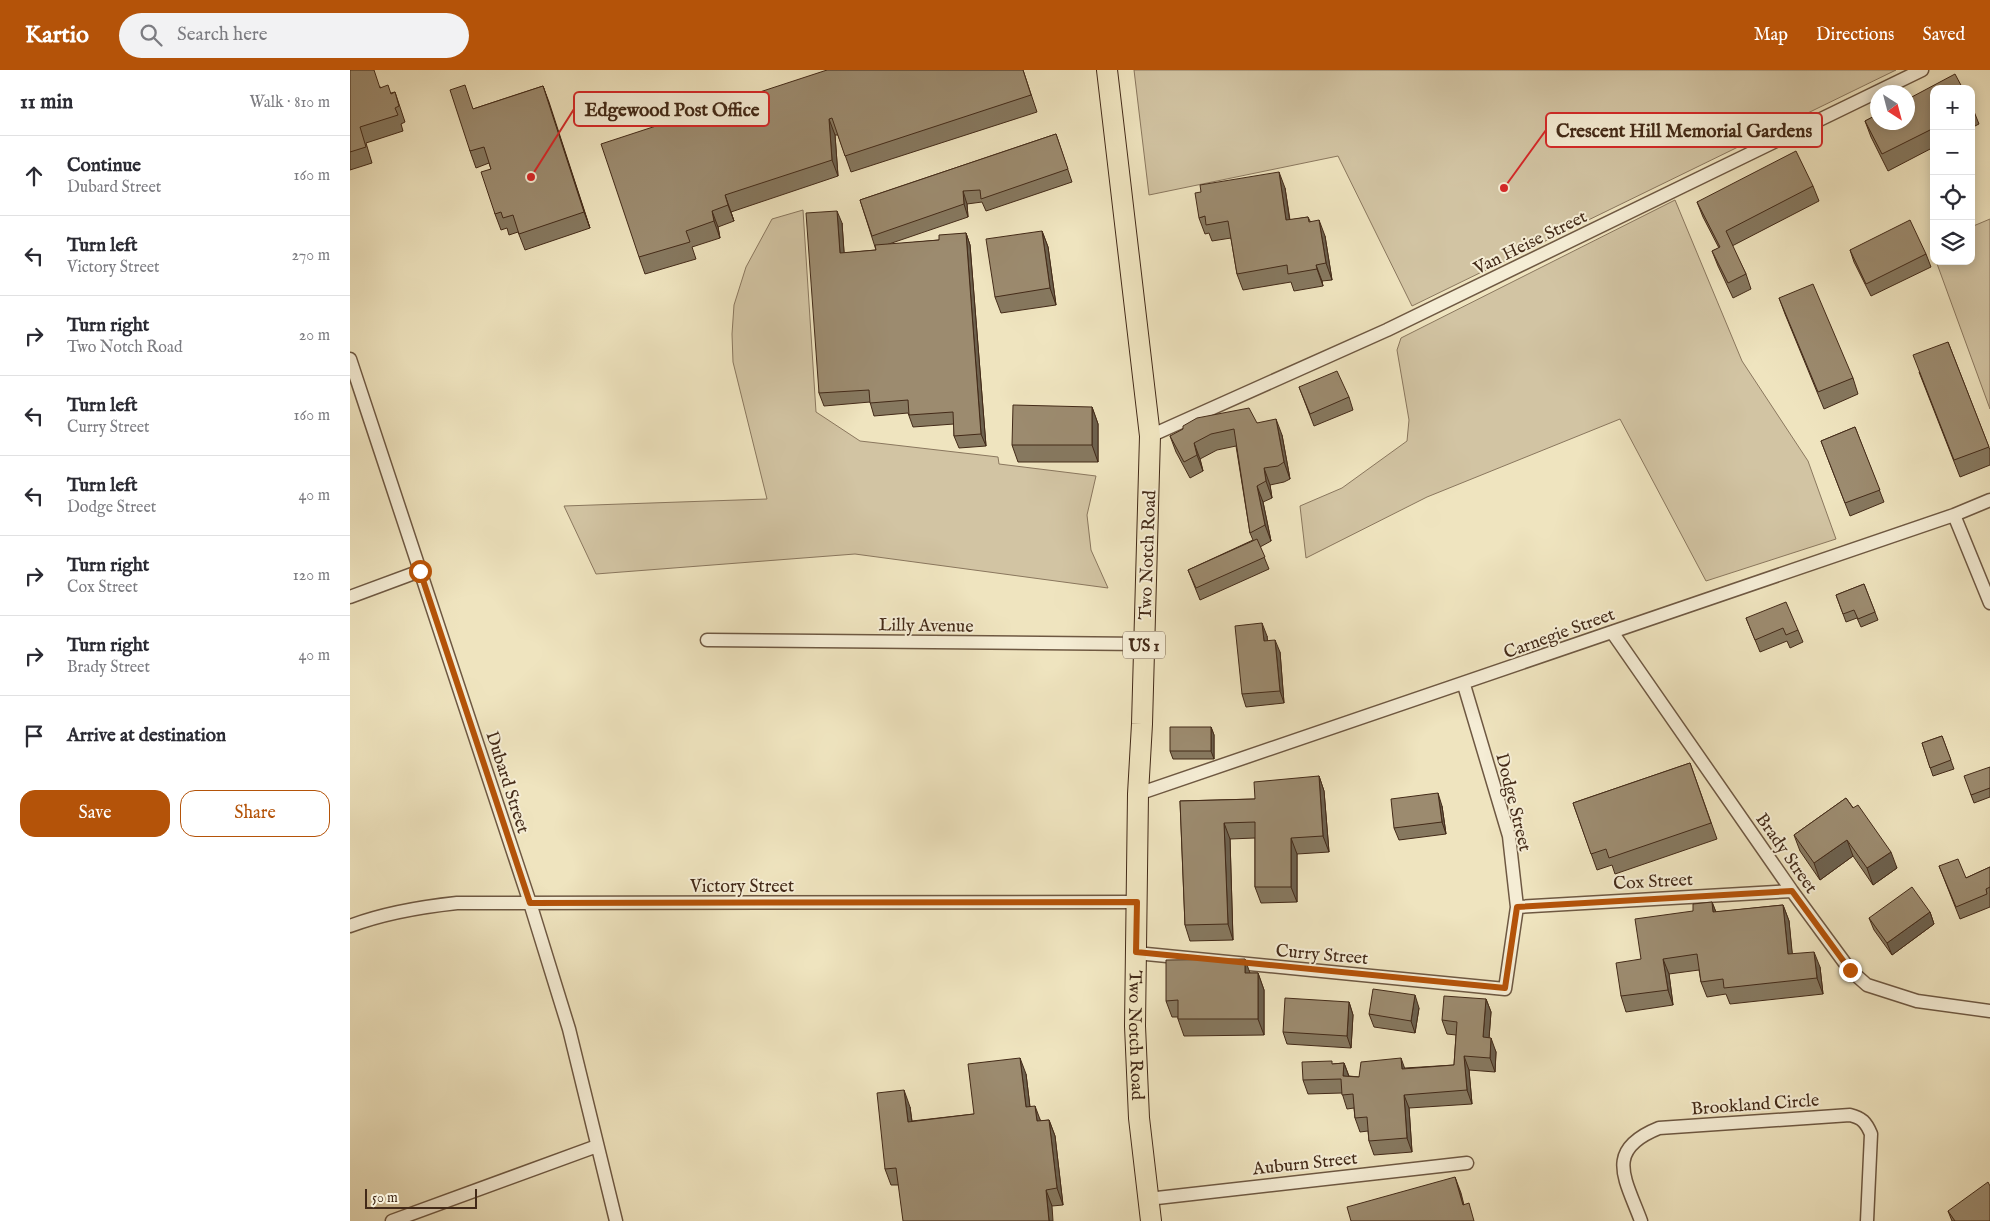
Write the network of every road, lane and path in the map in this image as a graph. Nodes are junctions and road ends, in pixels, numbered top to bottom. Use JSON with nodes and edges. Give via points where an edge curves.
{"nodes":[{"id":1,"x":1106,"y":70,"type":"edge"},
{"id":2,"x":1922,"y":70,"type":"edge"},
{"id":3,"x":350,"y":359,"type":"edge"},
{"id":4,"x":1150,"y":436,"type":"junction"},
{"id":5,"x":1990,"y":500,"type":"edge"},
{"id":6,"x":1954,"y":515,"type":"junction"},
{"id":7,"x":420,"y":571,"type":"junction"},
{"id":8,"x":350,"y":597,"type":"edge"},
{"id":9,"x":1990,"y":603,"type":"edge"},
{"id":10,"x":1612,"y":632,"type":"junction"},
{"id":11,"x":707,"y":640,"type":"dead end"},
{"id":12,"x":1144,"y":644,"type":"junction"},
{"id":13,"x":1464,"y":685,"type":"junction"},
{"id":14,"x":1138,"y":794,"type":"junction"},
{"id":15,"x":1792,"y":891,"type":"junction"},
{"id":16,"x":1137,"y":902,"type":"junction"},
{"id":17,"x":530,"y":903,"type":"junction"},
{"id":18,"x":1517,"y":907,"type":"junction"},
{"id":19,"x":350,"y":926,"type":"edge"},
{"id":20,"x":1136,"y":952,"type":"junction"},
{"id":21,"x":1505,"y":988,"type":"joint"},
{"id":22,"x":1990,"y":1011,"type":"edge"},
{"id":23,"x":597,"y":1146,"type":"junction"},
{"id":24,"x":1467,"y":1162,"type":"dead end"},
{"id":25,"x":1148,"y":1199,"type":"junction"},
{"id":26,"x":392,"y":1221,"type":"edge"},
{"id":27,"x":616,"y":1221,"type":"edge"},
{"id":28,"x":1151,"y":1221,"type":"edge"},
{"id":29,"x":1641,"y":1221,"type":"edge"},
{"id":30,"x":1867,"y":1221,"type":"edge"}],
"edges":[{"from":1,"to":4,"type":"main road","name":"Two Notch Road","number":"US 1"},
{"from":2,"to":4,"type":"street","name":"Van Heise Street","via":[[1387,330]]},
{"from":3,"to":7,"type":"street","name":"Dubard Street"},
{"from":4,"to":12,"type":"main road","name":"Two Notch Road","number":"US 1"},
{"from":5,"to":6,"type":"street","name":"Carnegie Street"},
{"from":6,"to":9,"type":"street"},
{"from":6,"to":10,"type":"street","name":"Carnegie Street"},
{"from":7,"to":8,"type":"street"},
{"from":7,"to":17,"type":"street","name":"Dubard Street"},
{"from":10,"to":13,"type":"street","name":"Carnegie Street"},
{"from":10,"to":15,"type":"street","name":"Brady Street"},
{"from":11,"to":12,"type":"street","name":"Lilly Avenue"},
{"from":12,"to":14,"type":"main road","name":"Two Notch Road","number":"US 1"},
{"from":13,"to":14,"type":"street","name":"Carnegie Street"},
{"from":13,"to":18,"type":"street","name":"Dodge Street","via":[[1508,836]]},
{"from":14,"to":16,"type":"main road","name":"Two Notch Road","number":"US 1"},
{"from":15,"to":18,"type":"street","name":"Cox Street"},
{"from":15,"to":22,"type":"street","name":"Brady Street","via":[[1850,970],[1867,984],[1917,1001]]},
{"from":16,"to":17,"type":"street","name":"Victory Street"},
{"from":16,"to":20,"type":"main road","name":"Two Notch Road","number":"US 1"},
{"from":17,"to":19,"type":"street","name":"Victory Street","via":[[456,903],[424,907]]},
{"from":17,"to":23,"type":"street","name":"Dubard Street","via":[[585,1087]]},
{"from":18,"to":21,"type":"street","name":"Dodge Street"},
{"from":20,"to":21,"type":"street","name":"Curry Street"},
{"from":20,"to":25,"type":"main road","name":"Two Notch Road","number":"US 1","via":[[1136,1077]]},
{"from":23,"to":26,"type":"street"},
{"from":23,"to":27,"type":"street","name":"Dubard Street"},
{"from":24,"to":25,"type":"street","name":"Auburn Street"},
{"from":25,"to":28,"type":"main road","name":"Two Notch Road","number":"US 1"},
{"from":29,"to":30,"type":"street","name":"Brookland Circle","via":[[1625,1178],[1623,1163],[1628,1147],[1647,1133],[1659,1128],[1850,1115],[1861,1118],[1871,1134]]}]}
